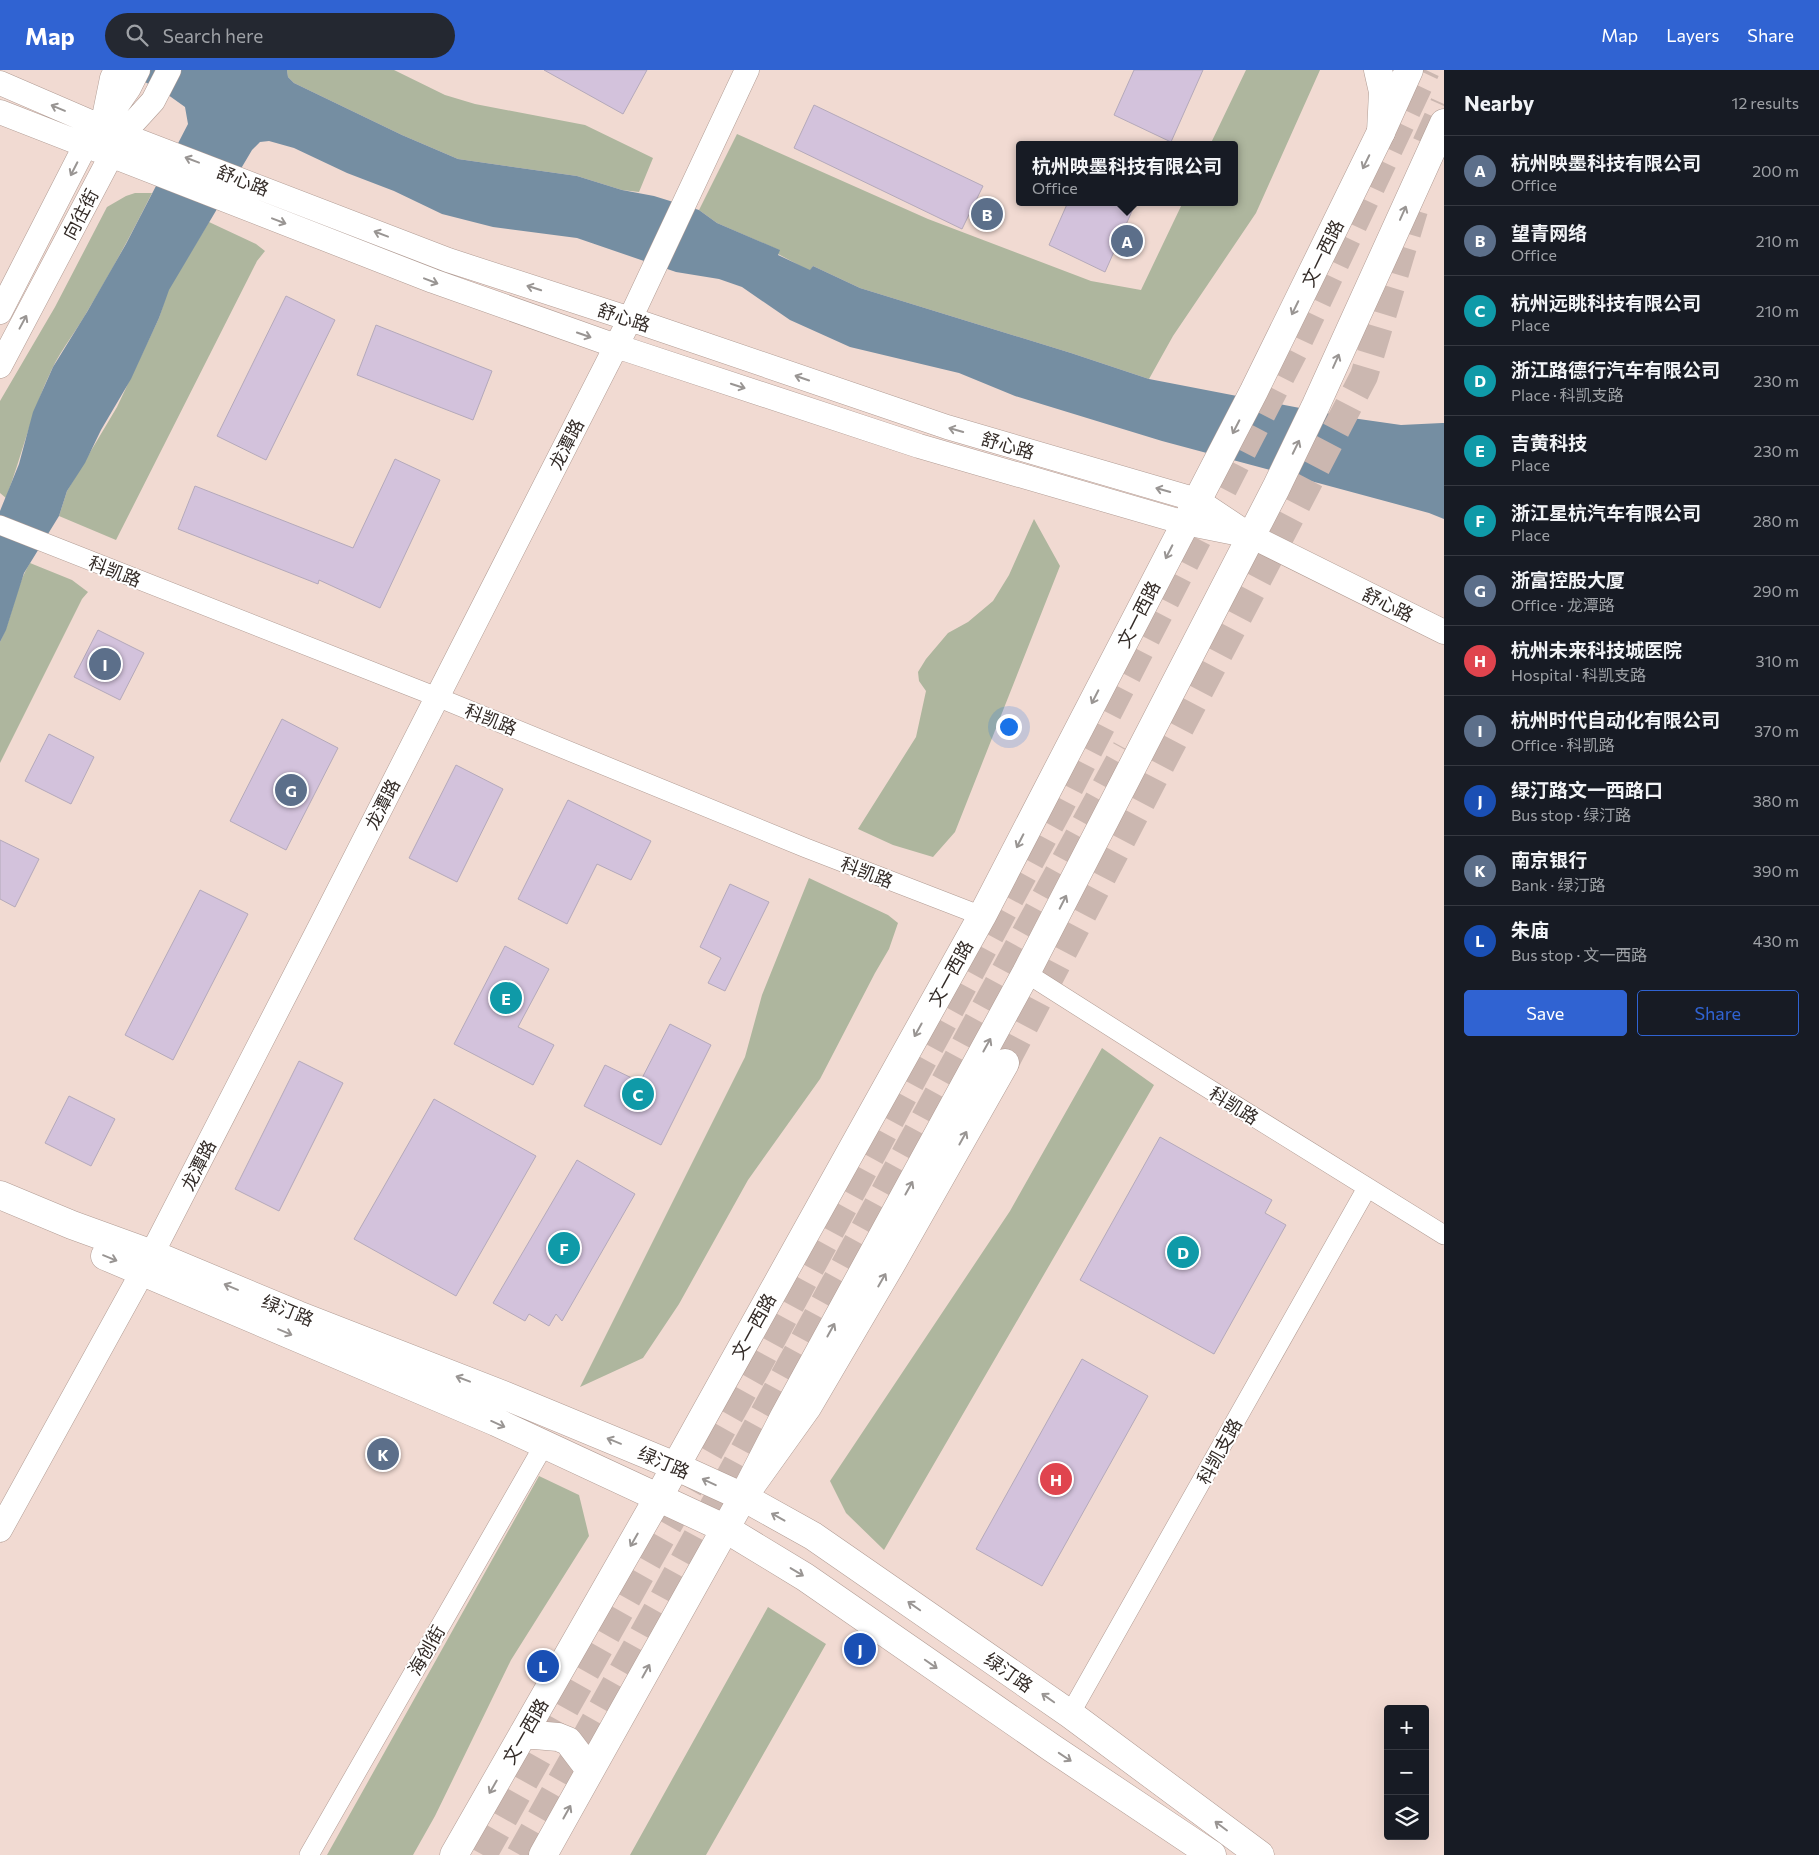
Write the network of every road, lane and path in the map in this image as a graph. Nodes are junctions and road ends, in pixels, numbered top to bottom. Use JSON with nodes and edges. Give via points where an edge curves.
{"nodes":[{"id":1,"x":154,"y":70,"type":"edge"},
{"id":2,"x":169,"y":70,"type":"edge"},
{"id":3,"x":747,"y":70,"type":"edge"},
{"id":4,"x":1378,"y":70,"type":"edge"},
{"id":5,"x":1409,"y":70,"type":"edge"},
{"id":6,"x":0,"y":83,"type":"edge"},
{"id":7,"x":132,"y":84,"type":"edge"},
{"id":8,"x":0,"y":112,"type":"edge"},
{"id":9,"x":1443,"y":126,"type":"tunnel mouth"},
{"id":10,"x":112,"y":131,"type":"junction"},
{"id":11,"x":1381,"y":132,"type":"junction"},
{"id":12,"x":85,"y":146,"type":"junction"},
{"id":13,"x":110,"y":156,"type":"junction"},
{"id":14,"x":0,"y":312,"type":"edge"},
{"id":15,"x":630,"y":318,"type":"junction"},
{"id":16,"x":616,"y":346,"type":"junction"},
{"id":17,"x":0,"y":366,"type":"edge"},
{"id":18,"x":1191,"y":511,"type":"junction"},
{"id":19,"x":0,"y":525,"type":"edge"},
{"id":20,"x":1251,"y":536,"type":"junction"},
{"id":21,"x":1444,"y":632,"type":"edge"},
{"id":22,"x":437,"y":697,"type":"junction"},
{"id":23,"x":982,"y":916,"type":"junction"},
{"id":24,"x":1026,"y":973,"type":"junction"},
{"id":25,"x":1005,"y":1063,"type":"tunnel mouth"},
{"id":26,"x":1367,"y":1188,"type":"junction"},
{"id":27,"x":0,"y":1195,"type":"edge"},
{"id":28,"x":0,"y":1214,"type":"edge"},
{"id":29,"x":1444,"y":1235,"type":"edge"},
{"id":30,"x":148,"y":1263,"type":"junction"},
{"id":31,"x":544,"y":1445,"type":"junction"},
{"id":32,"x":675,"y":1466,"type":"junction"},
{"id":33,"x":743,"y":1497,"type":"junction"},
{"id":34,"x":658,"y":1498,"type":"junction"},
{"id":35,"x":726,"y":1529,"type":"junction"},
{"id":36,"x":0,"y":1530,"type":"edge"},
{"id":37,"x":1070,"y":1714,"type":"junction"},
{"id":38,"x":523,"y":1734,"type":"junction"},
{"id":39,"x":590,"y":1770,"type":"junction"},
{"id":40,"x":308,"y":1855,"type":"edge"},
{"id":41,"x":454,"y":1855,"type":"edge"},
{"id":42,"x":543,"y":1855,"type":"edge"},
{"id":43,"x":1212,"y":1855,"type":"edge"},
{"id":44,"x":1260,"y":1855,"type":"edge"}],
"edges":[{"from":1,"to":7,"type":"street"},
{"from":2,"to":7,"type":"street"},
{"from":3,"to":15,"type":"street","name":"龙潭路"},
{"from":4,"to":11,"type":"main road","via":[[1383,92]]},
{"from":5,"to":11,"type":"main road","name":"文一西路"},
{"from":10,"to":6,"type":"street","name":"舒心路","one_way":true},
{"from":7,"to":10,"type":"street"},
{"from":8,"to":12,"type":"street","name":"舒心路"},
{"from":20,"to":9,"type":"main road","one_way":true,"via":[[1316,405]]},
{"from":10,"to":12,"type":"street","name":"向往街"},
{"from":10,"to":13,"type":"street","name":"向往街"},
{"from":15,"to":10,"type":"street","name":"舒心路","one_way":true,"via":[[448,260]]},
{"from":11,"to":18,"type":"main road","name":"文一西路","one_way":true,"via":[[1254,391]]},
{"from":12,"to":13,"type":"street","name":"舒心路"},
{"from":12,"to":14,"type":"street","name":"向往街","one_way":true},
{"from":13,"to":16,"type":"street","name":"舒心路","one_way":true,"via":[[433,282]]},
{"from":17,"to":13,"type":"street","name":"向往街","one_way":true},
{"from":15,"to":16,"type":"street","name":"龙潭路"},
{"from":18,"to":15,"type":"street","name":"舒心路","one_way":true},
{"from":16,"to":18,"type":"street","name":"舒心路","one_way":true,"via":[[919,446]]},
{"from":16,"to":22,"type":"street","name":"龙潭路"},
{"from":18,"to":20,"type":"street","name":"舒心路"},
{"from":18,"to":23,"type":"main road","name":"文一西路","one_way":true},
{"from":19,"to":22,"type":"street","name":"科凯路"},
{"from":20,"to":21,"type":"street","name":"舒心路"},
{"from":24,"to":20,"type":"main road","one_way":true},
{"from":22,"to":23,"type":"street","name":"科凯路","via":[[806,848]]},
{"from":22,"to":30,"type":"street","name":"龙潭路"},
{"from":23,"to":32,"type":"main road","name":"文一西路","one_way":true},
{"from":24,"to":26,"type":"street","name":"科凯路"},
{"from":33,"to":24,"type":"main road","one_way":true},
{"from":33,"to":25,"type":"main road","one_way":true,"via":[[808,1406]]},
{"from":26,"to":29,"type":"street","name":"科凯路"},
{"from":26,"to":37,"type":"street","name":"科凯支路"},
{"from":27,"to":30,"type":"main road","name":"绿汀路","via":[[72,1225]]},
{"from":28,"to":30,"type":"main road","name":"绿汀路","one_way":true},
{"from":30,"to":31,"type":"main road","name":"绿汀路","one_way":true},
{"from":32,"to":30,"type":"main road","name":"绿汀路","one_way":true},
{"from":30,"to":36,"type":"street","name":"龙潭路"},
{"from":31,"to":34,"type":"main road","name":"绿汀路"},
{"from":31,"to":40,"type":"street","name":"海创街"},
{"from":33,"to":32,"type":"main road","name":"绿汀路","one_way":true},
{"from":32,"to":34,"type":"main road","name":"文一西路"},
{"from":33,"to":35,"type":"main road"},
{"from":37,"to":33,"type":"main road","name":"绿汀路","one_way":true,"via":[[813,1536]]},
{"from":34,"to":35,"type":"main road","name":"绿汀路"},
{"from":34,"to":38,"type":"main road","name":"文一西路","one_way":true},
{"from":39,"to":35,"type":"main road","one_way":true},
{"from":35,"to":43,"type":"main road","name":"绿汀路","one_way":true,"via":[[805,1577]]},
{"from":44,"to":37,"type":"main road","name":"绿汀路","one_way":true},
{"from":38,"to":39,"type":"main road","via":[[568,1741]]},
{"from":38,"to":41,"type":"main road","name":"文一西路","one_way":true},
{"from":42,"to":39,"type":"main road","one_way":true}]}
